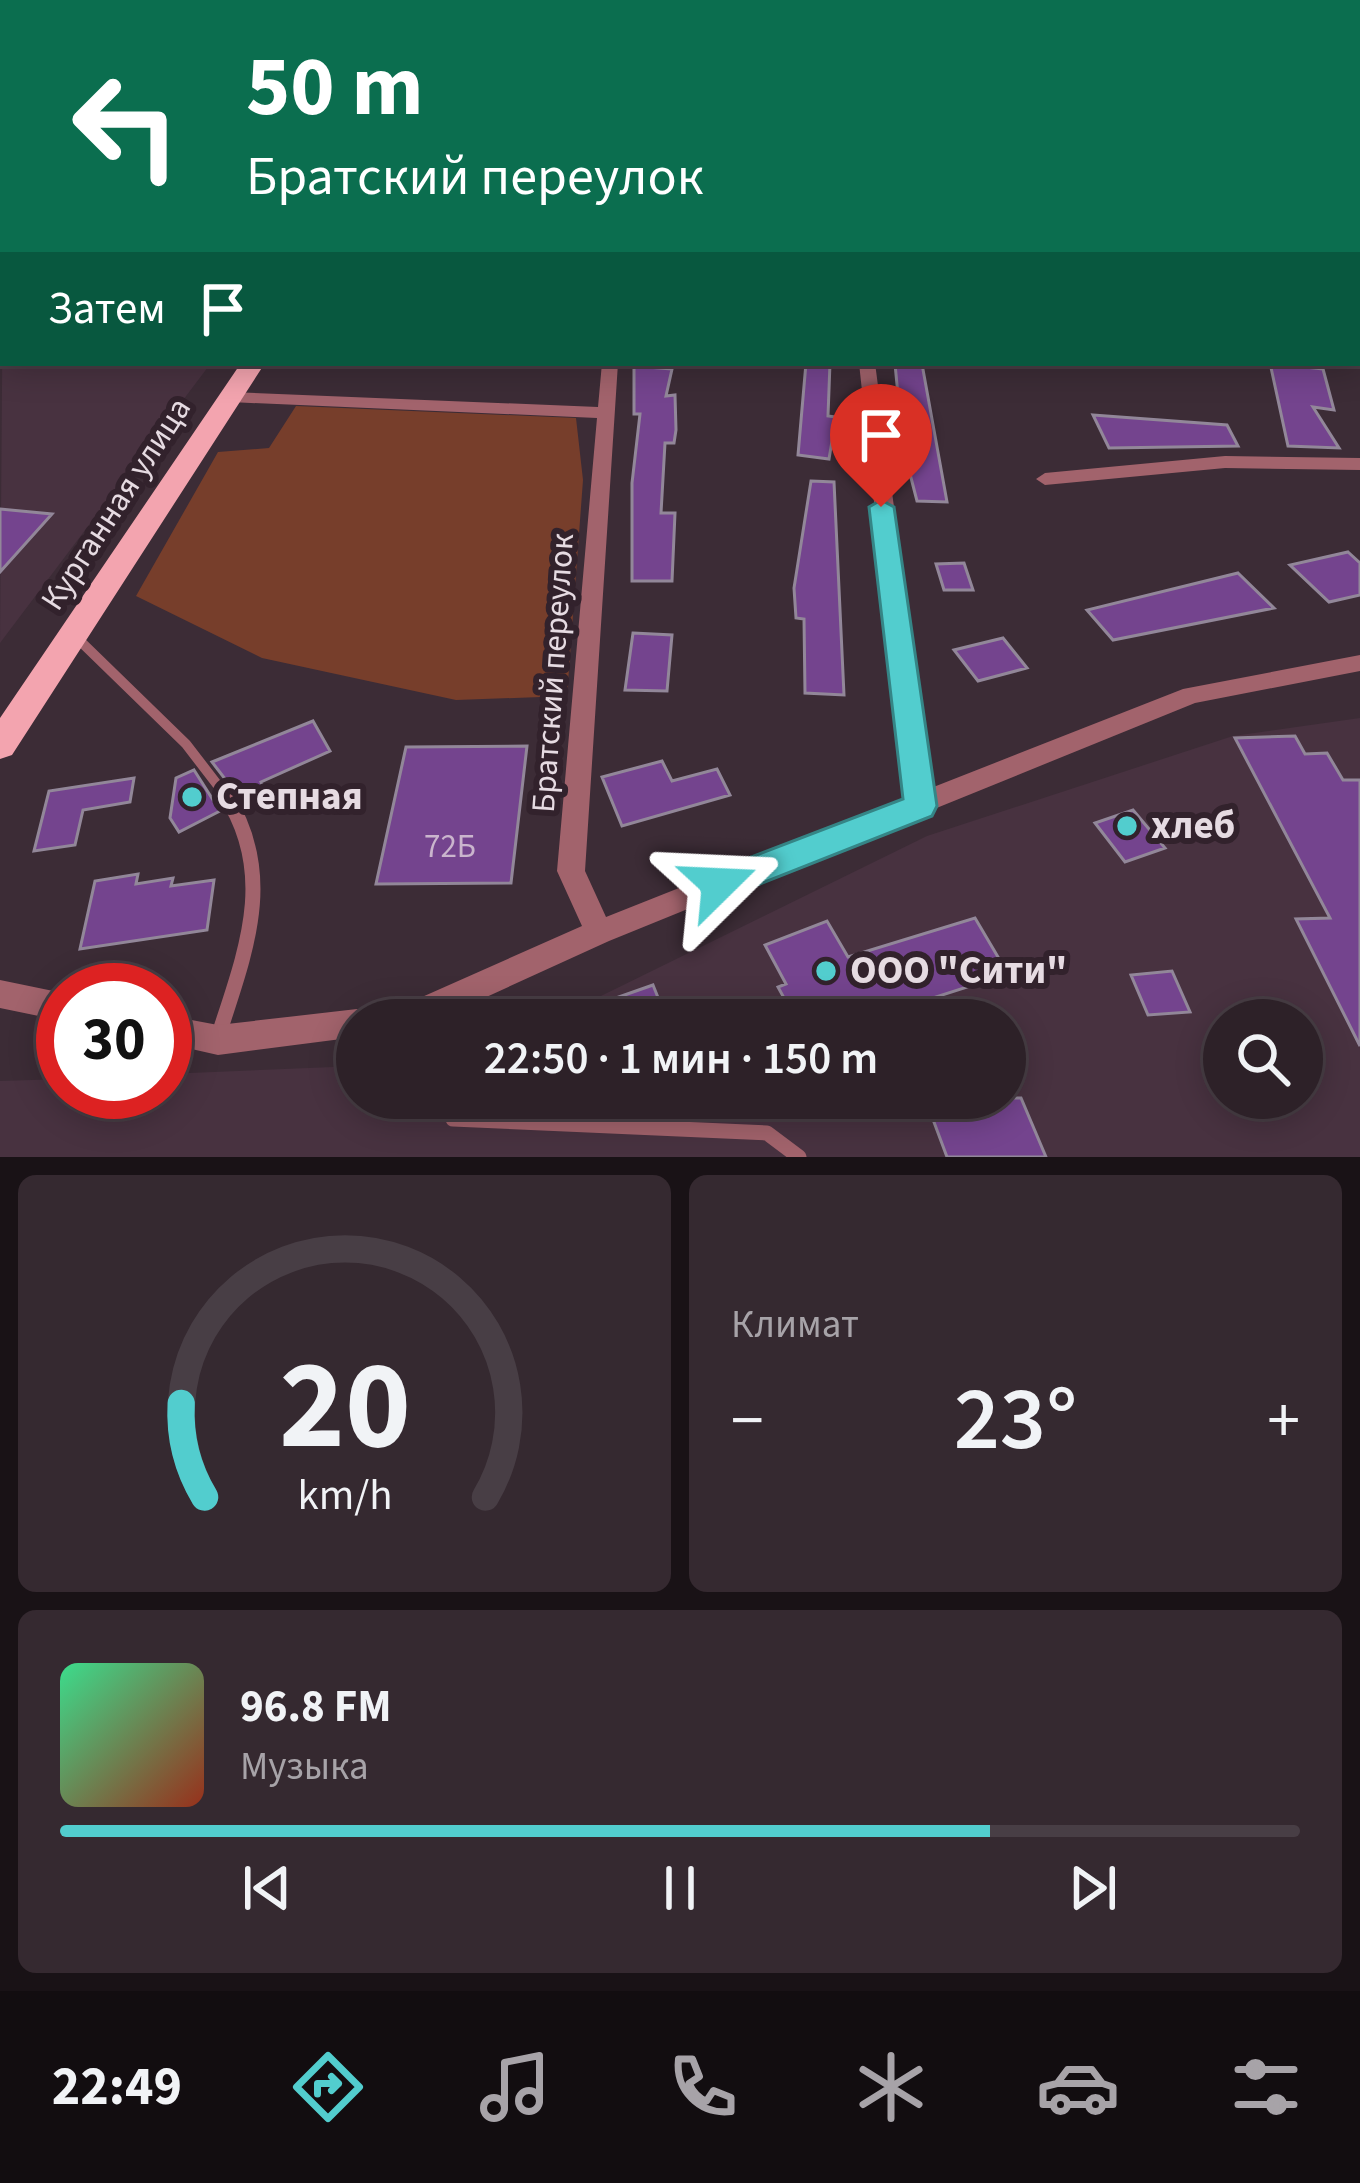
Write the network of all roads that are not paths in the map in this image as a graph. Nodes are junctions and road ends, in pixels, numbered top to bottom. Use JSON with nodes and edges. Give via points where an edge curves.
{"nodes":[{"id":1,"x":251,"y":366,"type":"edge"},
{"id":2,"x":610,"y":366,"type":"edge"},
{"id":3,"x":867,"y":366,"type":"edge"},
{"id":4,"x":230,"y":397,"type":"junction"},
{"id":5,"x":605,"y":413,"type":"junction"},
{"id":6,"x":1360,"y":464,"type":"edge"},
{"id":7,"x":1046,"y":479,"type":"dead end"},
{"id":8,"x":73,"y":634,"type":"junction"},
{"id":9,"x":1360,"y":663,"type":"edge"},
{"id":10,"x":0,"y":746,"type":"edge"},
{"id":11,"x":920,"y":806,"type":"junction"},
{"id":12,"x":599,"y":932,"type":"junction"},
{"id":13,"x":0,"y":994,"type":"edge"},
{"id":14,"x":456,"y":999,"type":"edge"},
{"id":15,"x":36,"y":1001,"type":"edge"},
{"id":16,"x":336,"y":1026,"type":"edge"},
{"id":17,"x":192,"y":1035,"type":"edge"},
{"id":18,"x":218,"y":1040,"type":"junction"},
{"id":19,"x":453,"y":1119,"type":"edge"},
{"id":20,"x":799,"y":1157,"type":"edge"}],
"edges":[{"from":1,"to":4,"type":"main road","name":"Курганная улица"},
{"from":2,"to":5,"type":"street","name":"Братский переулок"},
{"from":3,"to":11,"type":"street"},
{"from":4,"to":5,"type":"street"},
{"from":4,"to":8,"type":"main road","name":"Курганная улица"},
{"from":5,"to":12,"type":"street","name":"Братский переулок","via":[[572,871]]},
{"from":6,"to":7,"type":"street","via":[[1225,463]]},
{"from":8,"to":10,"type":"main road","name":"Курганная улица"},
{"from":8,"to":18,"type":"lane","via":[[183,742],[243,820],[256,874],[249,937]]},
{"from":9,"to":11,"type":"street","via":[[1191,695]]},
{"from":11,"to":12,"type":"street"},
{"from":12,"to":14,"type":"street"},
{"from":13,"to":15,"type":"street"},
{"from":16,"to":18,"type":"street"},
{"from":17,"to":18,"type":"street"},
{"from":19,"to":20,"type":"lane","via":[[766,1133]]}]}
